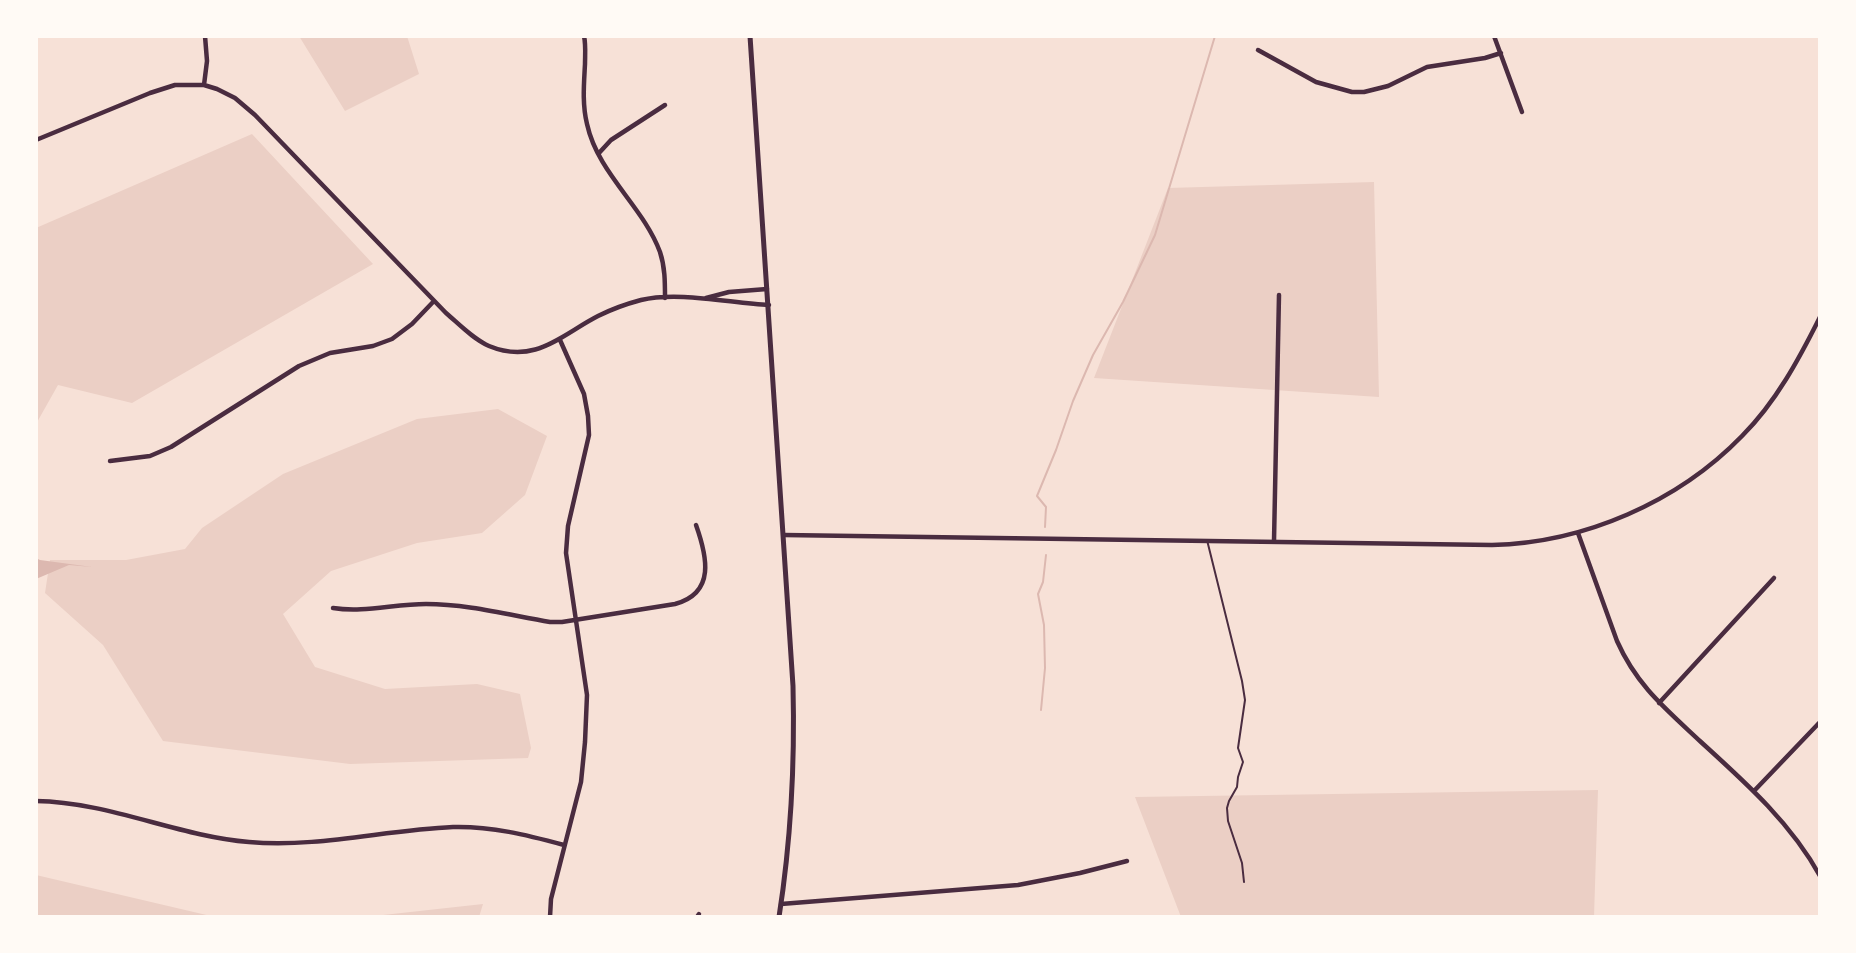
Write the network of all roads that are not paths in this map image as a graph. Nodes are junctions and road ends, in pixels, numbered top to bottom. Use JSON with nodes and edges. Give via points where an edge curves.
{"nodes":[{"id":1,"x":205,"y":36,"type":"edge"},
{"id":2,"x":584,"y":36,"type":"edge"},
{"id":3,"x":750,"y":36,"type":"edge"},
{"id":4,"x":1494,"y":36,"type":"edge"},
{"id":5,"x":1258,"y":50,"type":"dead end"},
{"id":6,"x":1501,"y":53,"type":"junction"},
{"id":7,"x":204,"y":85,"type":"junction"},
{"id":8,"x":665,"y":105,"type":"dead end"},
{"id":9,"x":1522,"y":112,"type":"dead end"},
{"id":10,"x":36,"y":140,"type":"edge"},
{"id":11,"x":599,"y":153,"type":"junction"},
{"id":12,"x":767,"y":289,"type":"junction"},
{"id":13,"x":1279,"y":295,"type":"dead end"},
{"id":14,"x":665,"y":298,"type":"junction"},
{"id":15,"x":703,"y":299,"type":"junction"},
{"id":16,"x":434,"y":301,"type":"junction"},
{"id":17,"x":769,"y":305,"type":"junction"},
{"id":18,"x":1820,"y":317,"type":"edge"},
{"id":19,"x":560,"y":340,"type":"junction"},
{"id":20,"x":110,"y":461,"type":"dead end"},
{"id":21,"x":696,"y":525,"type":"dead end"},
{"id":22,"x":1578,"y":533,"type":"junction"},
{"id":23,"x":784,"y":535,"type":"junction"},
{"id":24,"x":1207,"y":540,"type":"junction"},
{"id":25,"x":1274,"y":542,"type":"junction"},
{"id":26,"x":1774,"y":578,"type":"dead end"},
{"id":27,"x":333,"y":608,"type":"dead end"},
{"id":28,"x":575,"y":619,"type":"junction"},
{"id":29,"x":1659,"y":703,"type":"junction"},
{"id":30,"x":1820,"y":722,"type":"edge"},
{"id":31,"x":1754,"y":791,"type":"junction"},
{"id":32,"x":36,"y":801,"type":"edge"},
{"id":33,"x":564,"y":845,"type":"junction"},
{"id":34,"x":1126,"y":861,"type":"dead end"},
{"id":35,"x":1820,"y":876,"type":"edge"},
{"id":36,"x":1244,"y":882,"type":"dead end"},
{"id":37,"x":781,"y":904,"type":"junction"},
{"id":38,"x":550,"y":917,"type":"edge"},
{"id":39,"x":779,"y":917,"type":"edge"}],
"edges":[{"from":1,"to":7,"type":"street"},
{"from":2,"to":11,"type":"street","via":[[587,124]]},
{"from":3,"to":12,"type":"street"},
{"from":4,"to":6,"type":"street"},
{"from":5,"to":6,"type":"street","via":[[1317,82],[1352,93],[1388,86],[1427,67]]},
{"from":6,"to":9,"type":"street"},
{"from":7,"to":10,"type":"street","via":[[175,84]]},
{"from":7,"to":16,"type":"street","via":[[235,98],[255,115]]},
{"from":8,"to":11,"type":"street","via":[[611,140]]},
{"from":11,"to":14,"type":"street","via":[[661,254]]},
{"from":12,"to":15,"type":"street"},
{"from":12,"to":17,"type":"street"},
{"from":13,"to":25,"type":"street"},
{"from":14,"to":15,"type":"street"},
{"from":14,"to":19,"type":"street","via":[[623,305],[597,316]]},
{"from":15,"to":17,"type":"street"},
{"from":16,"to":19,"type":"street","via":[[474,337],[503,350],[530,350]]},
{"from":16,"to":20,"type":"street","via":[[392,339],[330,353],[299,366],[171,447],[150,456]]},
{"from":17,"to":23,"type":"street"},
{"from":18,"to":22,"type":"street","via":[[1795,365],[1767,406],[1721,456],[1673,491]]},
{"from":19,"to":28,"type":"street","via":[[584,394],[589,435],[566,540]]},
{"from":21,"to":28,"type":"street","via":[[706,565],[705,577],[694,595],[675,604]]},
{"from":22,"to":25,"type":"street","via":[[1514,545]]},
{"from":22,"to":29,"type":"street","via":[[1624,656],[1641,684]]},
{"from":23,"to":24,"type":"street"},
{"from":23,"to":37,"type":"street","via":[[794,726],[790,830]]},
{"from":24,"to":25,"type":"street"},
{"from":24,"to":36,"type":"lane","via":[[1245,700],[1238,740],[1243,762],[1227,808]]},
{"from":26,"to":29,"type":"street"},
{"from":27,"to":28,"type":"street","via":[[351,611],[425,604],[550,621]]},
{"from":28,"to":33,"type":"street","via":[[586,694],[585,742],[581,782]]},
{"from":29,"to":31,"type":"street"},
{"from":30,"to":31,"type":"street"},
{"from":31,"to":35,"type":"street","via":[[1799,842]]},
{"from":32,"to":33,"type":"street","via":[[108,810],[214,838],[248,842],[315,843],[453,827],[498,829]]},
{"from":33,"to":38,"type":"street","via":[[550,899]]},
{"from":34,"to":37,"type":"street","via":[[1018,885]]},
{"from":37,"to":39,"type":"street"}]}
